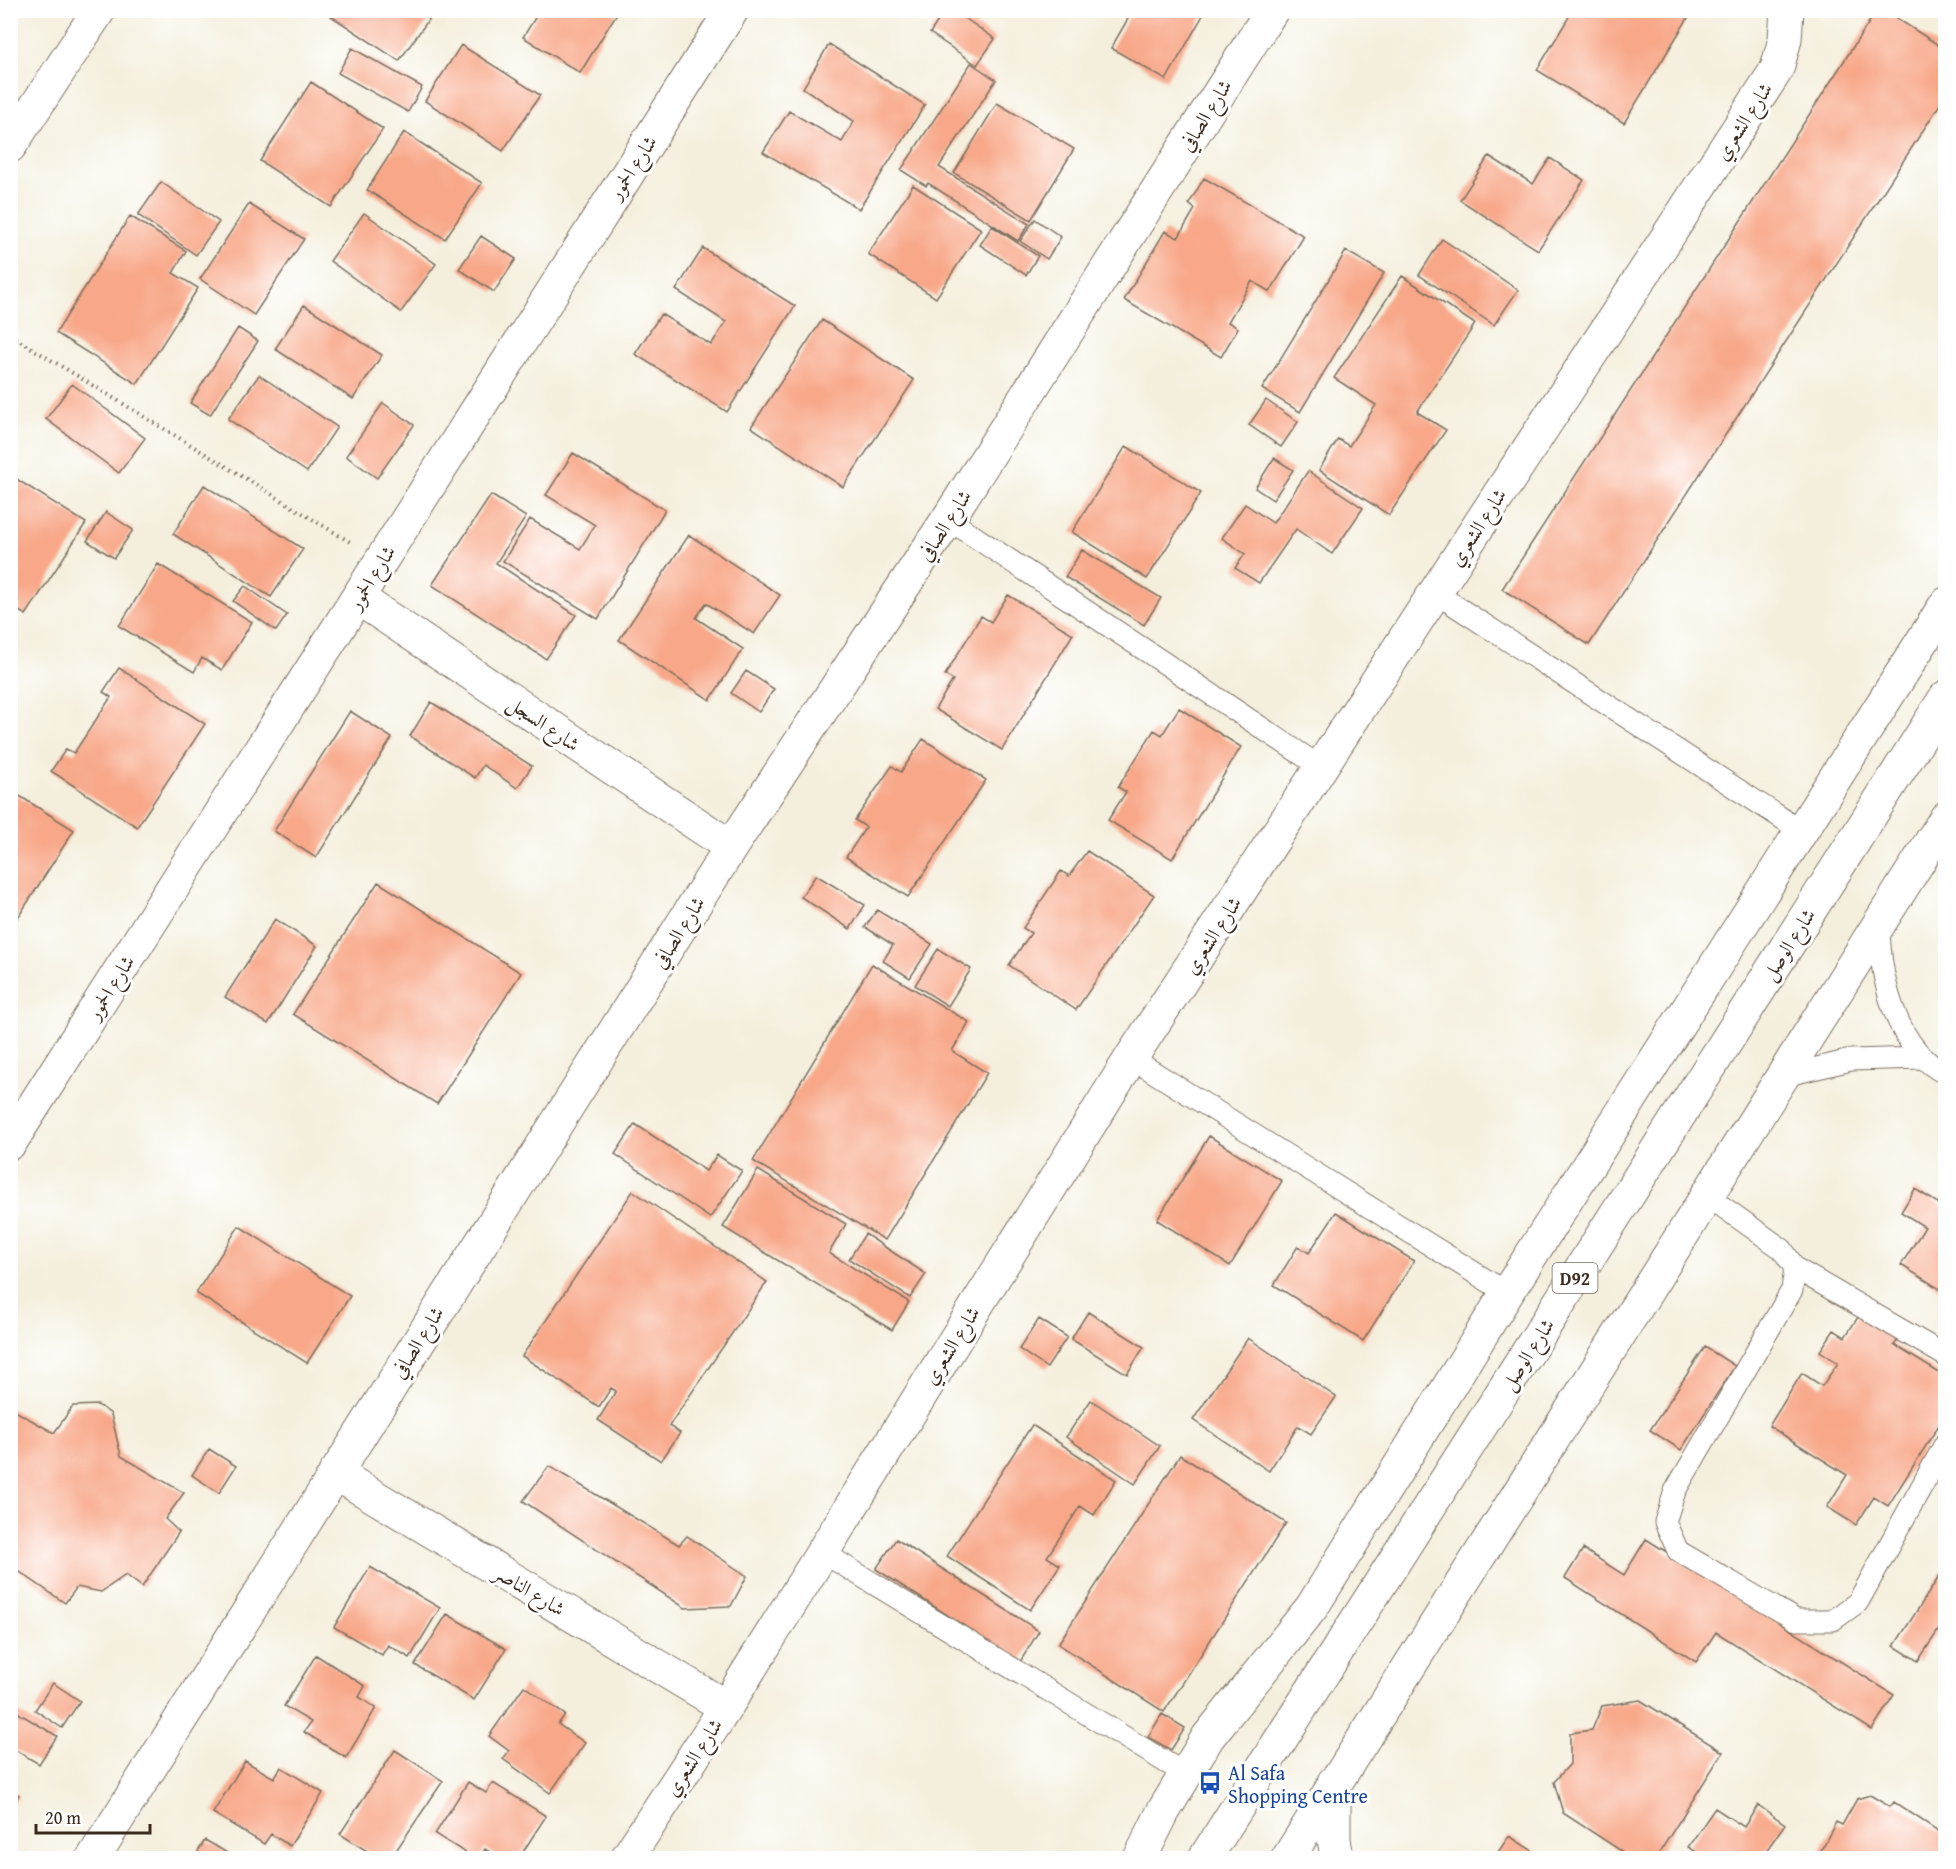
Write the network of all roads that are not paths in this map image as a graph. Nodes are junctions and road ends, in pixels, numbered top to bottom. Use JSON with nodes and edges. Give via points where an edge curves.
{"nodes":[{"id":1,"x":99,"y":10,"type":"edge"},
{"id":2,"x":732,"y":10,"type":"edge"},
{"id":3,"x":1272,"y":10,"type":"edge"},
{"id":4,"x":1787,"y":10,"type":"edge"},
{"id":5,"x":10,"y":146,"type":"edge"},
{"id":6,"x":948,"y":519,"type":"junction"},
{"id":7,"x":1434,"y":592,"type":"junction"},
{"id":8,"x":358,"y":598,"type":"junction"},
{"id":9,"x":1946,"y":604,"type":"edge"},
{"id":10,"x":1946,"y":697,"type":"edge"},
{"id":11,"x":1322,"y":768,"type":"junction"},
{"id":12,"x":1946,"y":818,"type":"edge"},
{"id":13,"x":1803,"y":832,"type":"junction"},
{"id":14,"x":731,"y":847,"type":"junction"},
{"id":15,"x":1879,"y":924,"type":"junction"},
{"id":16,"x":1131,"y":1058,"type":"junction"},
{"id":17,"x":1922,"y":1058,"type":"junction"},
{"id":18,"x":1946,"y":1074,"type":"edge"},
{"id":19,"x":1783,"y":1076,"type":"junction"},
{"id":20,"x":10,"y":1143,"type":"edge"},
{"id":21,"x":1707,"y":1195,"type":"junction"},
{"id":22,"x":1795,"y":1268,"type":"junction"},
{"id":23,"x":1507,"y":1293,"type":"junction"},
{"id":24,"x":1946,"y":1356,"type":"edge"},
{"id":25,"x":1946,"y":1442,"type":"edge"},
{"id":26,"x":335,"y":1473,"type":"junction"},
{"id":27,"x":822,"y":1552,"type":"junction"},
{"id":28,"x":726,"y":1707,"type":"junction"},
{"id":29,"x":1185,"y":1774,"type":"junction"},
{"id":30,"x":1334,"y":1782,"type":"junction"},
{"id":31,"x":93,"y":1858,"type":"edge"},
{"id":32,"x":627,"y":1858,"type":"edge"},
{"id":33,"x":1140,"y":1858,"type":"edge"},
{"id":34,"x":1205,"y":1858,"type":"edge"},
{"id":35,"x":1288,"y":1858,"type":"edge"},
{"id":36,"x":1337,"y":1858,"type":"edge"}],
"edges":[{"from":1,"to":5,"type":"street"},
{"from":2,"to":8,"type":"street","name":"شارع الحمور"},
{"from":3,"to":6,"type":"street","name":"شارع الصافي"},
{"from":4,"to":7,"type":"street","name":"شارع الشعري","via":[[1777,69]]},
{"from":6,"to":11,"type":"lane"},
{"from":6,"to":14,"type":"street","name":"شارع الصافي"},
{"from":7,"to":11,"type":"street","name":"شارع الشعري"},
{"from":7,"to":13,"type":"lane"},
{"from":8,"to":14,"type":"street","name":"شارع السجل"},
{"from":8,"to":20,"type":"street","name":"شارع الحمور"},
{"from":9,"to":13,"type":"street"},
{"from":10,"to":34,"type":"street","name":"شارع الوصل","number":"D92"},
{"from":11,"to":16,"type":"street","name":"شارع الشعري"},
{"from":12,"to":15,"type":"street"},
{"from":13,"to":23,"type":"street"},
{"from":14,"to":26,"type":"street","name":"شارع الصافي"},
{"from":15,"to":17,"type":"lane","via":[[1879,956],[1888,997]]},
{"from":15,"to":19,"type":"street"},
{"from":16,"to":23,"type":"lane"},
{"from":16,"to":27,"type":"street","name":"شارع الشعري"},
{"from":17,"to":18,"type":"lane"},
{"from":17,"to":19,"type":"lane","via":[[1851,1060]]},
{"from":19,"to":21,"type":"street"},
{"from":21,"to":22,"type":"lane","via":[[1782,1249]]},
{"from":21,"to":30,"type":"street"},
{"from":22,"to":24,"type":"lane"},
{"from":22,"to":25,"type":"lane","via":[[1792,1290],[1675,1491],[1665,1522],[1678,1551],[1796,1620],[1833,1620],[1858,1602]]},
{"from":23,"to":29,"type":"street","via":[[1312,1607],[1208,1737]]},
{"from":26,"to":28,"type":"street","name":"شارع الناصر"},
{"from":26,"to":31,"type":"street","name":"شارع الصافي"},
{"from":27,"to":28,"type":"street","name":"شارع الشعري"},
{"from":27,"to":29,"type":"lane"},
{"from":28,"to":32,"type":"street","name":"شارع الشعري"},
{"from":29,"to":33,"type":"street"},
{"from":30,"to":35,"type":"street"},
{"from":30,"to":36,"type":"street"}]}
